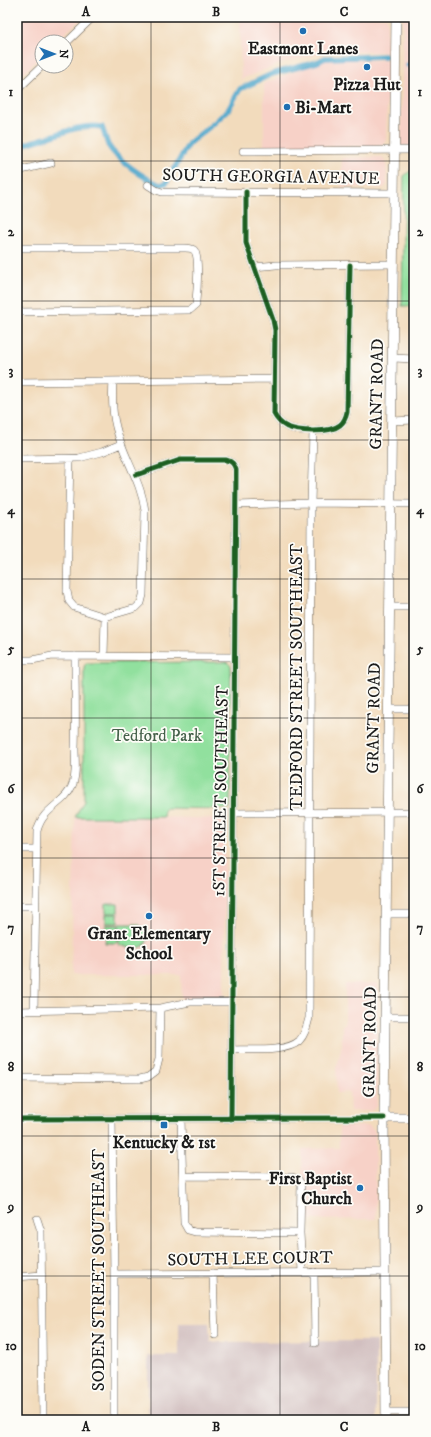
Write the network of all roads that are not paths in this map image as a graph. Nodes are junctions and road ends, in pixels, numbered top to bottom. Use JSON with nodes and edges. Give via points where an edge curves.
{"nodes":[{"id":1,"x":93,"y":17,"type":"edge"},
{"id":2,"x":396,"y":17,"type":"edge"},
{"id":3,"x":74,"y":35,"type":"edge"},
{"id":4,"x":34,"y":74,"type":"edge"},
{"id":5,"x":17,"y":90,"type":"edge"},
{"id":6,"x":395,"y":150,"type":"junction"},
{"id":7,"x":414,"y":150,"type":"edge"},
{"id":8,"x":243,"y":151,"type":"dead end"},
{"id":9,"x":51,"y":163,"type":"dead end"},
{"id":10,"x":17,"y":172,"type":"edge"},
{"id":11,"x":148,"y":185,"type":"dead end"},
{"id":12,"x":246,"y":192,"type":"junction"},
{"id":13,"x":394,"y":194,"type":"junction"},
{"id":14,"x":17,"y":248,"type":"edge"},
{"id":15,"x":394,"y":264,"type":"junction"},
{"id":16,"x":350,"y":265,"type":"junction"},
{"id":17,"x":254,"y":267,"type":"junction"},
{"id":18,"x":17,"y":312,"type":"edge"},
{"id":19,"x":393,"y":358,"type":"junction"},
{"id":20,"x":414,"y":359,"type":"edge"},
{"id":21,"x":274,"y":379,"type":"junction"},
{"id":22,"x":114,"y":381,"type":"junction"},
{"id":23,"x":17,"y":382,"type":"edge"},
{"id":24,"x":392,"y":420,"type":"junction"},
{"id":25,"x":414,"y":420,"type":"edge"},
{"id":26,"x":313,"y":431,"type":"junction"},
{"id":27,"x":121,"y":444,"type":"junction"},
{"id":28,"x":17,"y":459,"type":"edge"},
{"id":29,"x":70,"y":459,"type":"junction"},
{"id":30,"x":136,"y":475,"type":"junction"},
{"id":31,"x":311,"y":503,"type":"junction"},
{"id":32,"x":391,"y":504,"type":"junction"},
{"id":33,"x":414,"y":504,"type":"edge"},
{"id":34,"x":236,"y":506,"type":"junction"},
{"id":35,"x":390,"y":607,"type":"junction"},
{"id":36,"x":414,"y":607,"type":"edge"},
{"id":37,"x":105,"y":617,"type":"junction"},
{"id":38,"x":75,"y":656,"type":"junction"},
{"id":39,"x":104,"y":656,"type":"junction"},
{"id":40,"x":235,"y":657,"type":"junction"},
{"id":41,"x":17,"y":660,"type":"edge"},
{"id":42,"x":389,"y":709,"type":"junction"},
{"id":43,"x":414,"y":709,"type":"edge"},
{"id":44,"x":310,"y":812,"type":"junction"},
{"id":45,"x":388,"y":812,"type":"junction"},
{"id":46,"x":414,"y":812,"type":"edge"},
{"id":47,"x":233,"y":813,"type":"junction"},
{"id":48,"x":17,"y":849,"type":"edge"},
{"id":49,"x":36,"y":849,"type":"junction"},
{"id":50,"x":17,"y":906,"type":"edge"},
{"id":51,"x":35,"y":906,"type":"junction"},
{"id":52,"x":387,"y":914,"type":"junction"},
{"id":53,"x":414,"y":914,"type":"edge"},
{"id":54,"x":231,"y":1002,"type":"junction"},
{"id":55,"x":160,"y":1008,"type":"junction"},
{"id":56,"x":17,"y":1010,"type":"edge"},
{"id":57,"x":34,"y":1010,"type":"junction"},
{"id":58,"x":386,"y":1017,"type":"junction"},
{"id":59,"x":414,"y":1017,"type":"edge"},
{"id":60,"x":231,"y":1050,"type":"junction"},
{"id":61,"x":17,"y":1078,"type":"edge"},
{"id":62,"x":384,"y":1118,"type":"junction"},
{"id":63,"x":414,"y":1118,"type":"edge"},
{"id":64,"x":112,"y":1119,"type":"junction"},
{"id":65,"x":181,"y":1119,"type":"junction"},
{"id":66,"x":231,"y":1119,"type":"junction"},
{"id":67,"x":17,"y":1120,"type":"edge"},
{"id":68,"x":183,"y":1176,"type":"junction"},
{"id":69,"x":37,"y":1219,"type":"dead end"},
{"id":70,"x":300,"y":1233,"type":"junction"},
{"id":71,"x":302,"y":1272,"type":"junction"},
{"id":72,"x":314,"y":1272,"type":"junction"},
{"id":73,"x":386,"y":1272,"type":"junction"},
{"id":74,"x":213,"y":1273,"type":"junction"},
{"id":75,"x":114,"y":1274,"type":"junction"},
{"id":76,"x":42,"y":1275,"type":"junction"},
{"id":77,"x":17,"y":1277,"type":"edge"},
{"id":78,"x":215,"y":1335,"type":"dead end"},
{"id":79,"x":315,"y":1343,"type":"dead end"},
{"id":80,"x":414,"y":1412,"type":"edge"},
{"id":81,"x":386,"y":1416,"type":"edge"},
{"id":82,"x":43,"y":1420,"type":"edge"},
{"id":83,"x":114,"y":1420,"type":"edge"}],
"edges":[{"from":1,"to":3,"type":"street"},
{"from":2,"to":6,"type":"main road","name":"GRANT ROAD"},
{"from":4,"to":5,"type":"street"},
{"from":6,"to":7,"type":"street"},
{"from":6,"to":8,"type":"street"},
{"from":6,"to":13,"type":"main road","name":"GRANT ROAD"},
{"from":9,"to":10,"type":"street"},
{"from":11,"to":12,"type":"street","name":"SOUTH GEORGIA AVENUE","via":[[162,192]]},
{"from":12,"to":13,"type":"street","name":"SOUTH GEORGIA AVENUE"},
{"from":12,"to":17,"type":"street","via":[[246,243]]},
{"from":13,"to":15,"type":"main road","name":"GRANT ROAD"},
{"from":14,"to":18,"type":"street","via":[[191,248],[197,258],[196,306],[190,310]]},
{"from":15,"to":16,"type":"street"},
{"from":15,"to":19,"type":"main road","name":"GRANT ROAD"},
{"from":16,"to":17,"type":"street"},
{"from":16,"to":26,"type":"street","via":[[347,412],[341,425]]},
{"from":17,"to":21,"type":"street","via":[[275,330]]},
{"from":19,"to":20,"type":"street"},
{"from":19,"to":24,"type":"main road","name":"GRANT ROAD"},
{"from":21,"to":22,"type":"street"},
{"from":21,"to":26,"type":"street","via":[[274,414],[278,421],[288,428]]},
{"from":22,"to":23,"type":"street"},
{"from":22,"to":27,"type":"street","via":[[113,414]]},
{"from":24,"to":25,"type":"street"},
{"from":24,"to":32,"type":"main road","name":"GRANT ROAD"},
{"from":26,"to":31,"type":"street","name":"TEDFORD STREET SOUTHEAST"},
{"from":27,"to":29,"type":"street"},
{"from":27,"to":30,"type":"street"},
{"from":28,"to":29,"type":"street"},
{"from":29,"to":37,"type":"street","via":[[67,591],[69,601],[74,607]]},
{"from":30,"to":34,"type":"street","name":"1ST STREET SOUTHEAST","via":[[180,460],[231,461],[236,476]]},
{"from":30,"to":37,"type":"street","via":[[145,511],[143,595],[141,603],[136,608]]},
{"from":31,"to":32,"type":"street"},
{"from":31,"to":34,"type":"street"},
{"from":31,"to":44,"type":"street","name":"TEDFORD STREET SOUTHEAST"},
{"from":32,"to":33,"type":"street"},
{"from":32,"to":35,"type":"main road","name":"GRANT ROAD"},
{"from":34,"to":40,"type":"street","name":"1ST STREET SOUTHEAST"},
{"from":35,"to":36,"type":"street"},
{"from":35,"to":42,"type":"main road","name":"GRANT ROAD"},
{"from":37,"to":39,"type":"street"},
{"from":38,"to":39,"type":"street"},
{"from":38,"to":41,"type":"street"},
{"from":38,"to":49,"type":"street","via":[[74,781],[66,795],[39,822]]},
{"from":39,"to":40,"type":"street"},
{"from":40,"to":47,"type":"street","name":"1ST STREET SOUTHEAST"},
{"from":42,"to":43,"type":"street"},
{"from":42,"to":45,"type":"main road","name":"GRANT ROAD"},
{"from":44,"to":45,"type":"street"},
{"from":44,"to":47,"type":"street"},
{"from":44,"to":60,"type":"street","name":"TEDFORD STREET SOUTHEAST","via":[[309,1018],[305,1032],[299,1041],[289,1047]]},
{"from":45,"to":46,"type":"street"},
{"from":45,"to":52,"type":"main road","name":"GRANT ROAD"},
{"from":47,"to":54,"type":"street","name":"1ST STREET SOUTHEAST"},
{"from":48,"to":49,"type":"street"},
{"from":49,"to":51,"type":"street"},
{"from":50,"to":51,"type":"street"},
{"from":51,"to":57,"type":"street"},
{"from":52,"to":53,"type":"street"},
{"from":52,"to":58,"type":"main road","name":"GRANT ROAD"},
{"from":54,"to":55,"type":"street","via":[[190,1002]]},
{"from":54,"to":60,"type":"street","name":"1ST STREET SOUTHEAST"},
{"from":55,"to":57,"type":"street"},
{"from":55,"to":61,"type":"street","via":[[159,1058],[156,1070],[148,1077]]},
{"from":56,"to":57,"type":"street"},
{"from":58,"to":59,"type":"street"},
{"from":58,"to":62,"type":"main road","name":"GRANT ROAD"},
{"from":60,"to":66,"type":"street","name":"1ST STREET SOUTHEAST"},
{"from":62,"to":63,"type":"main road"},
{"from":62,"to":66,"type":"street"},
{"from":62,"to":73,"type":"main road","name":"GRANT ROAD"},
{"from":64,"to":65,"type":"street"},
{"from":64,"to":67,"type":"street"},
{"from":64,"to":75,"type":"street","name":"SODEN STREET SOUTHEAST"},
{"from":65,"to":66,"type":"street"},
{"from":65,"to":68,"type":"street"},
{"from":68,"to":70,"type":"street","via":[[184,1223],[188,1230]]},
{"from":68,"to":70,"type":"street","via":[[298,1179],[301,1184]]},
{"from":69,"to":76,"type":"street","via":[[41,1231]]},
{"from":70,"to":71,"type":"street"},
{"from":71,"to":72,"type":"street","name":"SOUTH LEE COURT"},
{"from":71,"to":74,"type":"street","name":"SOUTH LEE COURT"},
{"from":72,"to":73,"type":"street","name":"SOUTH LEE COURT"},
{"from":72,"to":79,"type":"street"},
{"from":73,"to":81,"type":"main road","name":"GRANT ROAD"},
{"from":74,"to":75,"type":"street","name":"SOUTH LEE COURT"},
{"from":74,"to":78,"type":"street"},
{"from":75,"to":83,"type":"street","name":"SODEN STREET SOUTHEAST"},
{"from":76,"to":77,"type":"street"},
{"from":76,"to":82,"type":"street"},
{"from":80,"to":81,"type":"street"}]}
